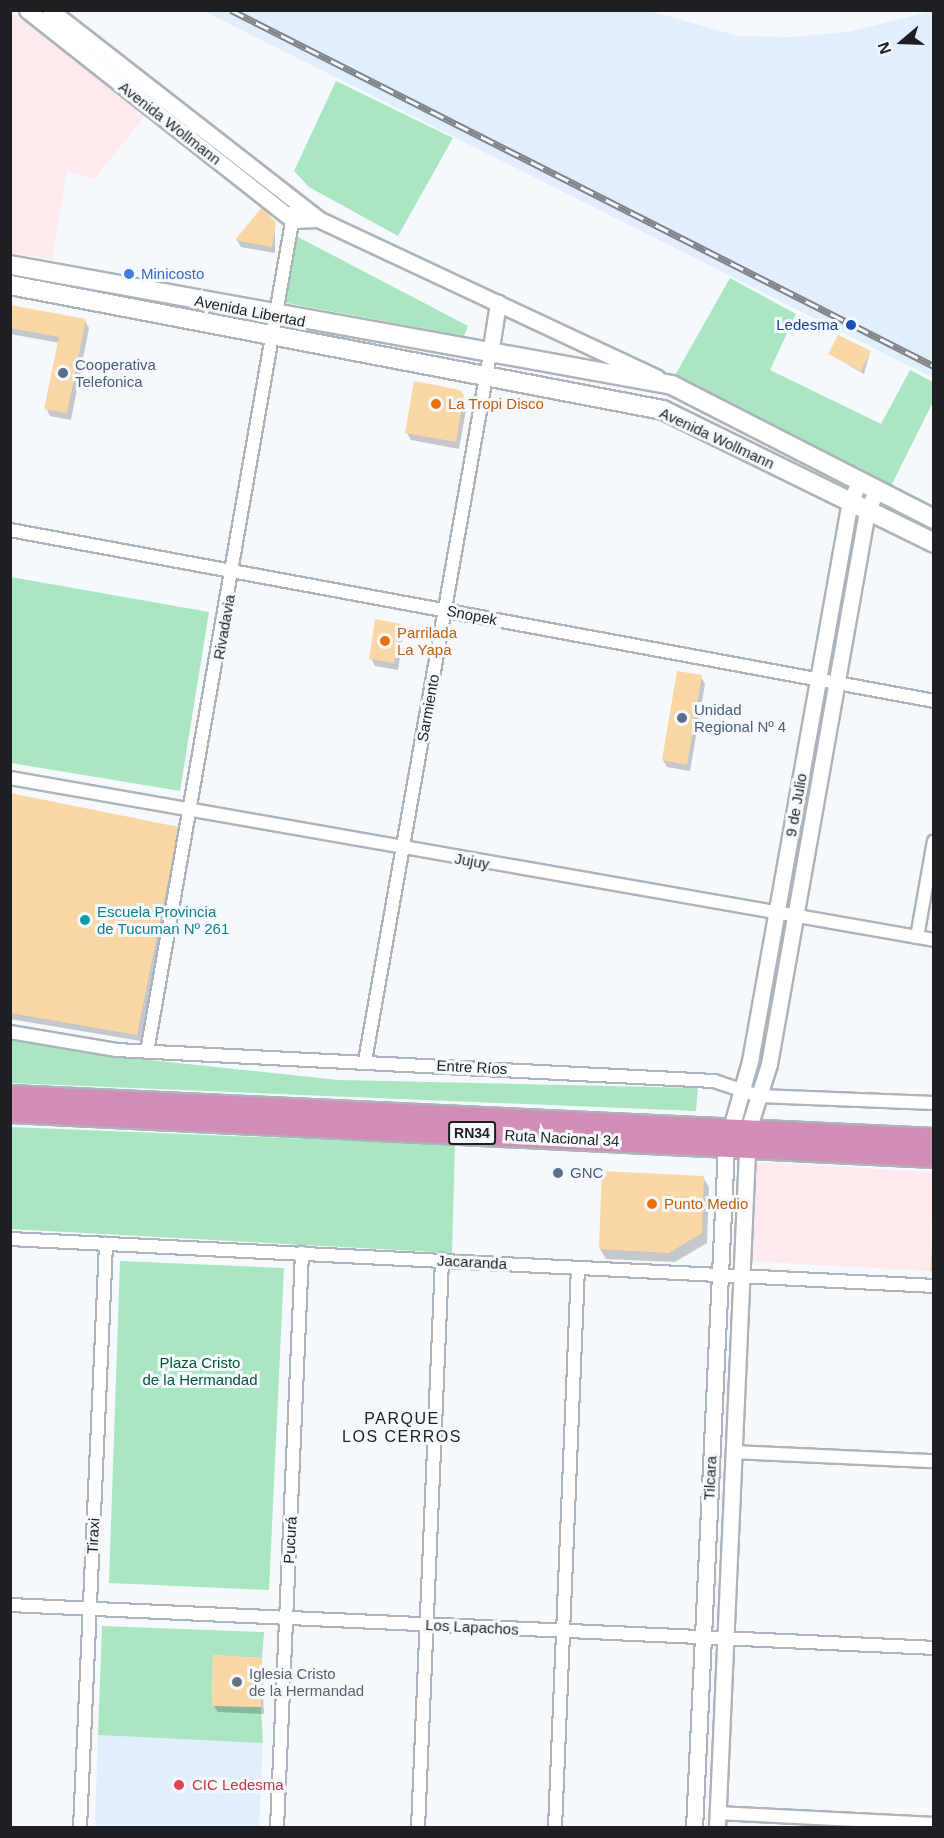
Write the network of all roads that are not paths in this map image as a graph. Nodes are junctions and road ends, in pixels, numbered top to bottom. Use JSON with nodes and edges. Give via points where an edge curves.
{"nodes":[{"id":1,"x":27,"y":10,"type":"edge"},
{"id":2,"x":50,"y":10,"type":"edge"},
{"id":3,"x":296,"y":202,"type":"junction"},
{"id":4,"x":318,"y":219,"type":"junction"},
{"id":5,"x":293,"y":220,"type":"junction"},
{"id":6,"x":10,"y":265,"type":"edge"},
{"id":7,"x":10,"y":285,"type":"edge"},
{"id":8,"x":498,"y":303,"type":"junction"},
{"id":9,"x":275,"y":317,"type":"junction"},
{"id":10,"x":276,"y":338,"type":"junction"},
{"id":11,"x":490,"y":354,"type":"junction"},
{"id":12,"x":486,"y":377,"type":"junction"},
{"id":13,"x":672,"y":385,"type":"junction"},
{"id":14,"x":860,"y":481,"type":"junction"},
{"id":15,"x":877,"y":490,"type":"junction"},
{"id":16,"x":850,"y":501,"type":"junction"},
{"id":17,"x":867,"y":511,"type":"junction"},
{"id":18,"x":933,"y":519,"type":"edge"},
{"id":19,"x":10,"y":530,"type":"edge"},
{"id":20,"x":933,"y":543,"type":"edge"},
{"id":21,"x":234,"y":571,"type":"junction"},
{"id":22,"x":446,"y":610,"type":"junction"},
{"id":23,"x":818,"y":679,"type":"junction"},
{"id":24,"x":837,"y":683,"type":"junction"},
{"id":25,"x":933,"y":701,"type":"edge"},
{"id":26,"x":10,"y":778,"type":"edge"},
{"id":27,"x":191,"y":811,"type":"junction"},
{"id":28,"x":933,"y":841,"type":"edge"},
{"id":29,"x":403,"y":850,"type":"junction"},
{"id":30,"x":776,"y":913,"type":"junction"},
{"id":31,"x":795,"y":916,"type":"junction"},
{"id":32,"x":917,"y":937,"type":"junction"},
{"id":33,"x":933,"y":940,"type":"edge"},
{"id":34,"x":10,"y":1032,"type":"edge"},
{"id":35,"x":147,"y":1052,"type":"junction"},
{"id":36,"x":365,"y":1061,"type":"junction"},
{"id":37,"x":741,"y":1090,"type":"junction"},
{"id":38,"x":10,"y":1096,"type":"edge"},
{"id":39,"x":759,"y":1096,"type":"junction"},
{"id":40,"x":933,"y":1103,"type":"edge"},
{"id":41,"x":10,"y":1111,"type":"edge"},
{"id":42,"x":737,"y":1138,"type":"junction"},
{"id":43,"x":933,"y":1139,"type":"edge"},
{"id":44,"x":933,"y":1156,"type":"edge"},
{"id":45,"x":10,"y":1239,"type":"edge"},
{"id":46,"x":106,"y":1244,"type":"junction"},
{"id":47,"x":302,"y":1253,"type":"junction"},
{"id":48,"x":442,"y":1260,"type":"junction"},
{"id":49,"x":578,"y":1268,"type":"junction"},
{"id":50,"x":720,"y":1275,"type":"junction"},
{"id":51,"x":741,"y":1276,"type":"junction"},
{"id":52,"x":933,"y":1286,"type":"edge"},
{"id":53,"x":733,"y":1452,"type":"junction"},
{"id":54,"x":933,"y":1461,"type":"edge"},
{"id":55,"x":10,"y":1605,"type":"edge"},
{"id":56,"x":90,"y":1609,"type":"junction"},
{"id":57,"x":286,"y":1618,"type":"junction"},
{"id":58,"x":426,"y":1625,"type":"junction"},
{"id":59,"x":564,"y":1632,"type":"junction"},
{"id":60,"x":702,"y":1639,"type":"junction"},
{"id":61,"x":724,"y":1640,"type":"junction"},
{"id":62,"x":933,"y":1648,"type":"edge"},
{"id":63,"x":717,"y":1820,"type":"edge"},
{"id":64,"x":933,"y":1824,"type":"edge"},
{"id":65,"x":80,"y":1827,"type":"edge"},
{"id":66,"x":277,"y":1827,"type":"edge"},
{"id":67,"x":418,"y":1827,"type":"edge"},
{"id":68,"x":555,"y":1827,"type":"edge"},
{"id":69,"x":694,"y":1827,"type":"edge"}],
"edges":[{"from":1,"to":5,"type":"street","name":"Avenida Wollmann"},
{"from":2,"to":3,"type":"street","name":"Avenida Wollmann"},
{"from":3,"to":4,"type":"street","name":"Avenida Wollmann"},
{"from":3,"to":5,"type":"street","name":"Rivadavia"},
{"from":4,"to":5,"type":"street","name":"Avenida Wollmann"},
{"from":4,"to":8,"type":"street","name":"Avenida Wollmann"},
{"from":5,"to":9,"type":"street","name":"Rivadavia"},
{"from":6,"to":9,"type":"main road","name":"Avenida Libertad"},
{"from":7,"to":10,"type":"main road","name":"Avenida Libertad"},
{"from":8,"to":11,"type":"street"},
{"from":8,"to":13,"type":"street","name":"Avenida Wollmann"},
{"from":9,"to":10,"type":"street","name":"Rivadavia"},
{"from":9,"to":11,"type":"main road","name":"Avenida Libertad"},
{"from":10,"to":12,"type":"main road","name":"Avenida Libertad"},
{"from":10,"to":21,"type":"street","name":"Rivadavia"},
{"from":11,"to":12,"type":"street","name":"Sarmiento"},
{"from":11,"to":13,"type":"main road","name":"Avenida Wollmann"},
{"from":12,"to":16,"type":"main road","name":"Avenida Wollmann","via":[[663,410]]},
{"from":12,"to":22,"type":"street","name":"Sarmiento"},
{"from":13,"to":14,"type":"main road","name":"Avenida Wollmann"},
{"from":14,"to":15,"type":"main road","name":"Avenida Wollmann"},
{"from":14,"to":16,"type":"street","name":"9 de Julio"},
{"from":15,"to":17,"type":"street","name":"9 de Julio"},
{"from":15,"to":18,"type":"main road","name":"Avenida Wollmann"},
{"from":16,"to":17,"type":"main road","name":"Avenida Wollmann"},
{"from":16,"to":23,"type":"street","name":"9 de Julio"},
{"from":17,"to":20,"type":"main road","name":"Avenida Wollmann"},
{"from":17,"to":24,"type":"street","name":"9 de Julio"},
{"from":19,"to":21,"type":"street","name":"Snopek"},
{"from":21,"to":22,"type":"street","name":"Snopek"},
{"from":21,"to":27,"type":"street","name":"Rivadavia"},
{"from":22,"to":23,"type":"street","name":"Snopek"},
{"from":22,"to":29,"type":"street","name":"Sarmiento"},
{"from":23,"to":24,"type":"street","name":"Snopek"},
{"from":23,"to":30,"type":"street","name":"9 de Julio"},
{"from":24,"to":25,"type":"street","name":"Snopek"},
{"from":24,"to":31,"type":"street","name":"9 de Julio"},
{"from":26,"to":27,"type":"street","name":"Jujuy"},
{"from":27,"to":29,"type":"street","name":"Jujuy"},
{"from":27,"to":35,"type":"street","name":"Rivadavia"},
{"from":28,"to":32,"type":"street"},
{"from":29,"to":30,"type":"street","name":"Jujuy"},
{"from":29,"to":36,"type":"street","name":"Sarmiento"},
{"from":30,"to":31,"type":"street","name":"Jujuy"},
{"from":30,"to":37,"type":"street","name":"9 de Julio"},
{"from":31,"to":32,"type":"street","name":"Jujuy"},
{"from":31,"to":39,"type":"street","name":"9 de Julio"},
{"from":32,"to":33,"type":"street","name":"Jujuy"},
{"from":34,"to":35,"type":"street","name":"Entre Ríos"},
{"from":35,"to":36,"type":"street","name":"Entre Ríos"},
{"from":36,"to":37,"type":"street","name":"Entre Ríos","via":[[714,1081]]},
{"from":37,"to":39,"type":"street","name":"Entre Ríos"},
{"from":37,"to":42,"type":"street","name":"9 de Julio"},
{"from":38,"to":42,"type":"highway","name":"Ruta Nacional 34","number":"RN34"},
{"from":39,"to":40,"type":"street","name":"Entre Ríos"},
{"from":39,"to":42,"type":"street","name":"9 de Julio"},
{"from":41,"to":42,"type":"highway","name":"Ruta Nacional 34","number":"RN34"},
{"from":42,"to":43,"type":"highway","name":"Ruta Nacional 34","number":"RN34"},
{"from":42,"to":44,"type":"highway","name":"Ruta Nacional 34","number":"RN34"},
{"from":42,"to":50,"type":"street","name":"Tilcara"},
{"from":42,"to":51,"type":"street","name":"Tilcara"},
{"from":45,"to":46,"type":"street","name":"Jacaranda"},
{"from":46,"to":47,"type":"street","name":"Jacaranda"},
{"from":46,"to":56,"type":"street","name":"Tiraxi"},
{"from":47,"to":48,"type":"street","name":"Jacaranda"},
{"from":47,"to":57,"type":"street","name":"Pucurá"},
{"from":48,"to":49,"type":"street","name":"Jacaranda"},
{"from":48,"to":58,"type":"street"},
{"from":49,"to":50,"type":"street","name":"Jacaranda"},
{"from":49,"to":59,"type":"street"},
{"from":50,"to":51,"type":"street","name":"Jacaranda"},
{"from":50,"to":60,"type":"street","name":"Tilcara"},
{"from":51,"to":52,"type":"street","name":"Jacaranda"},
{"from":51,"to":53,"type":"street","name":"Tilcara"},
{"from":53,"to":54,"type":"street"},
{"from":53,"to":61,"type":"street","name":"Tilcara"},
{"from":55,"to":56,"type":"street","name":"Los Lapachos"},
{"from":56,"to":57,"type":"street","name":"Los Lapachos"},
{"from":56,"to":65,"type":"street","name":"Tiraxi"},
{"from":57,"to":58,"type":"street","name":"Los Lapachos"},
{"from":57,"to":66,"type":"street","name":"Pucurá"},
{"from":58,"to":59,"type":"street","name":"Los Lapachos"},
{"from":58,"to":67,"type":"street"},
{"from":59,"to":60,"type":"street","name":"Los Lapachos"},
{"from":59,"to":68,"type":"street"},
{"from":60,"to":61,"type":"street","name":"Los Lapachos"},
{"from":60,"to":69,"type":"street","name":"Tilcara"},
{"from":61,"to":62,"type":"street","name":"Los Lapachos"},
{"from":61,"to":63,"type":"street","name":"Tilcara"},
{"from":63,"to":64,"type":"street"}]}
